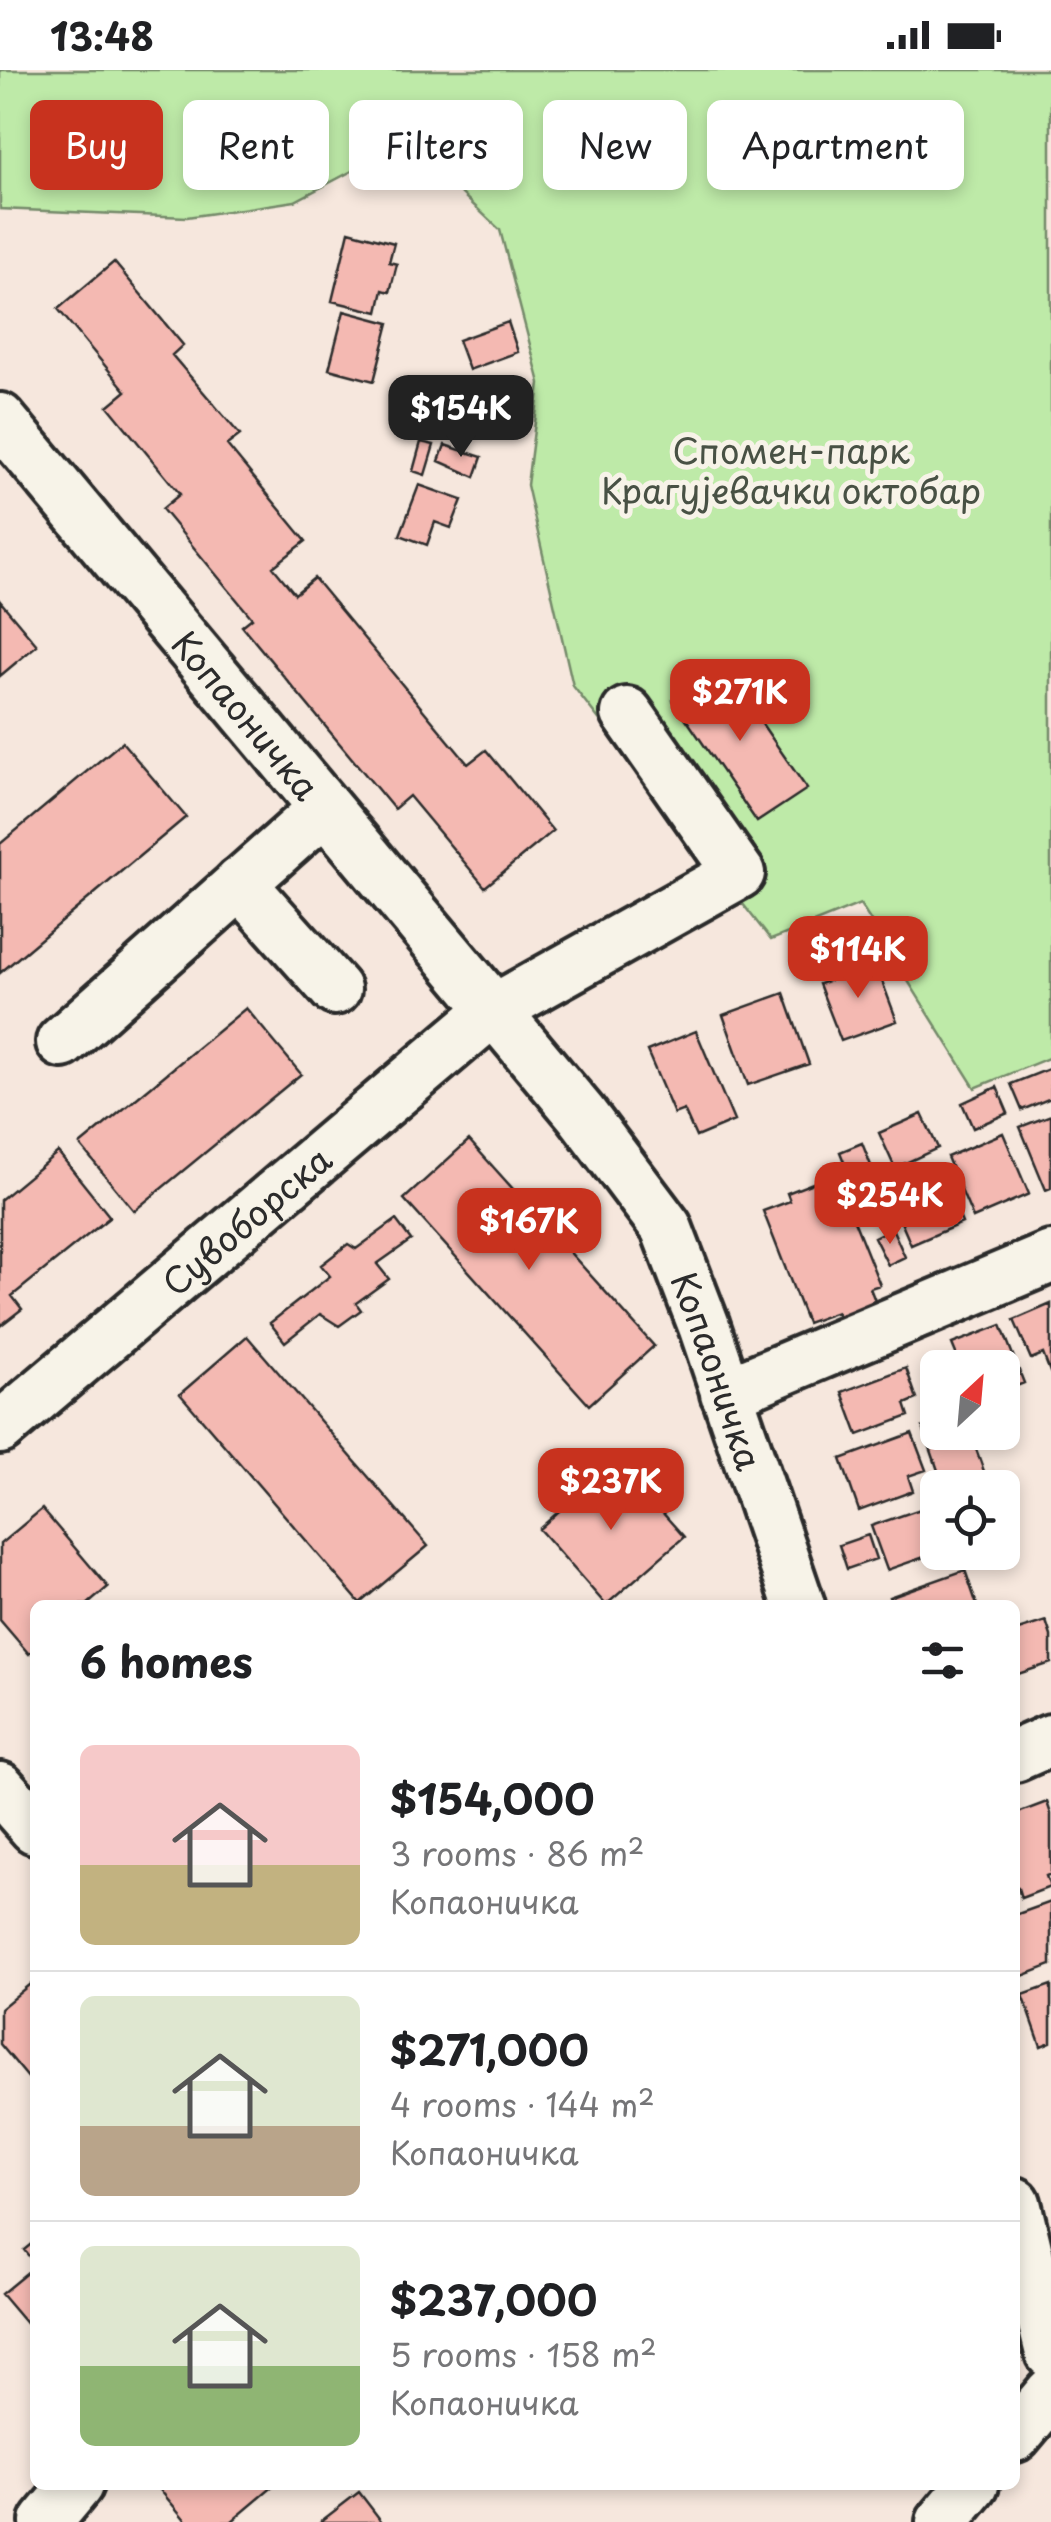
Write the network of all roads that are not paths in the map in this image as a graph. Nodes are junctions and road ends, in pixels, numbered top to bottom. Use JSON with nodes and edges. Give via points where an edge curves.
{"nodes":[{"id":1,"x":0,"y":419,"type":"edge"},
{"id":2,"x":627,"y":713,"type":"dead end"},
{"id":3,"x":323,"y":810,"type":"junction"},
{"id":4,"x":240,"y":883,"type":"junction"},
{"id":5,"x":335,"y":989,"type":"dead end"},
{"id":6,"x":492,"y":1011,"type":"junction"},
{"id":7,"x":62,"y":1042,"type":"dead end"},
{"id":8,"x":1051,"y":1257,"type":"edge"},
{"id":9,"x":726,"y":1393,"type":"junction"},
{"id":10,"x":0,"y":1428,"type":"edge"},
{"id":11,"x":797,"y":1600,"type":"edge"},
{"id":12,"x":1051,"y":1740,"type":"edge"},
{"id":13,"x":1020,"y":1754,"type":"edge"},
{"id":14,"x":0,"y":1788,"type":"edge"},
{"id":15,"x":30,"y":1822,"type":"edge"},
{"id":16,"x":1020,"y":2223,"type":"edge"},
{"id":17,"x":1051,"y":2353,"type":"edge"},
{"id":18,"x":1051,"y":2393,"type":"edge"},
{"id":19,"x":1020,"y":2430,"type":"edge"},
{"id":20,"x":72,"y":2490,"type":"edge"},
{"id":21,"x":970,"y":2490,"type":"edge"},
{"id":22,"x":46,"y":2522,"type":"edge"},
{"id":23,"x":942,"y":2522,"type":"edge"}],
"edges":[{"from":1,"to":3,"type":"street","name":"Копаоничка"},
{"from":2,"to":6,"type":"street","via":[[739,873]]},
{"from":3,"to":4,"type":"street"},
{"from":3,"to":6,"type":"street","name":"Копаоничка"},
{"from":4,"to":5,"type":"street"},
{"from":4,"to":7,"type":"street"},
{"from":6,"to":9,"type":"street","name":"Копаоничка","via":[[581,1114],[666,1228]]},
{"from":6,"to":10,"type":"street","name":"Сувоборска"},
{"from":8,"to":9,"type":"street"},
{"from":9,"to":11,"type":"street","name":"Копаоничка"},
{"from":12,"to":13,"type":"street"},
{"from":14,"to":15,"type":"street"},
{"from":16,"to":17,"type":"street"},
{"from":18,"to":19,"type":"street"},
{"from":20,"to":22,"type":"street"},
{"from":21,"to":23,"type":"street"}]}
